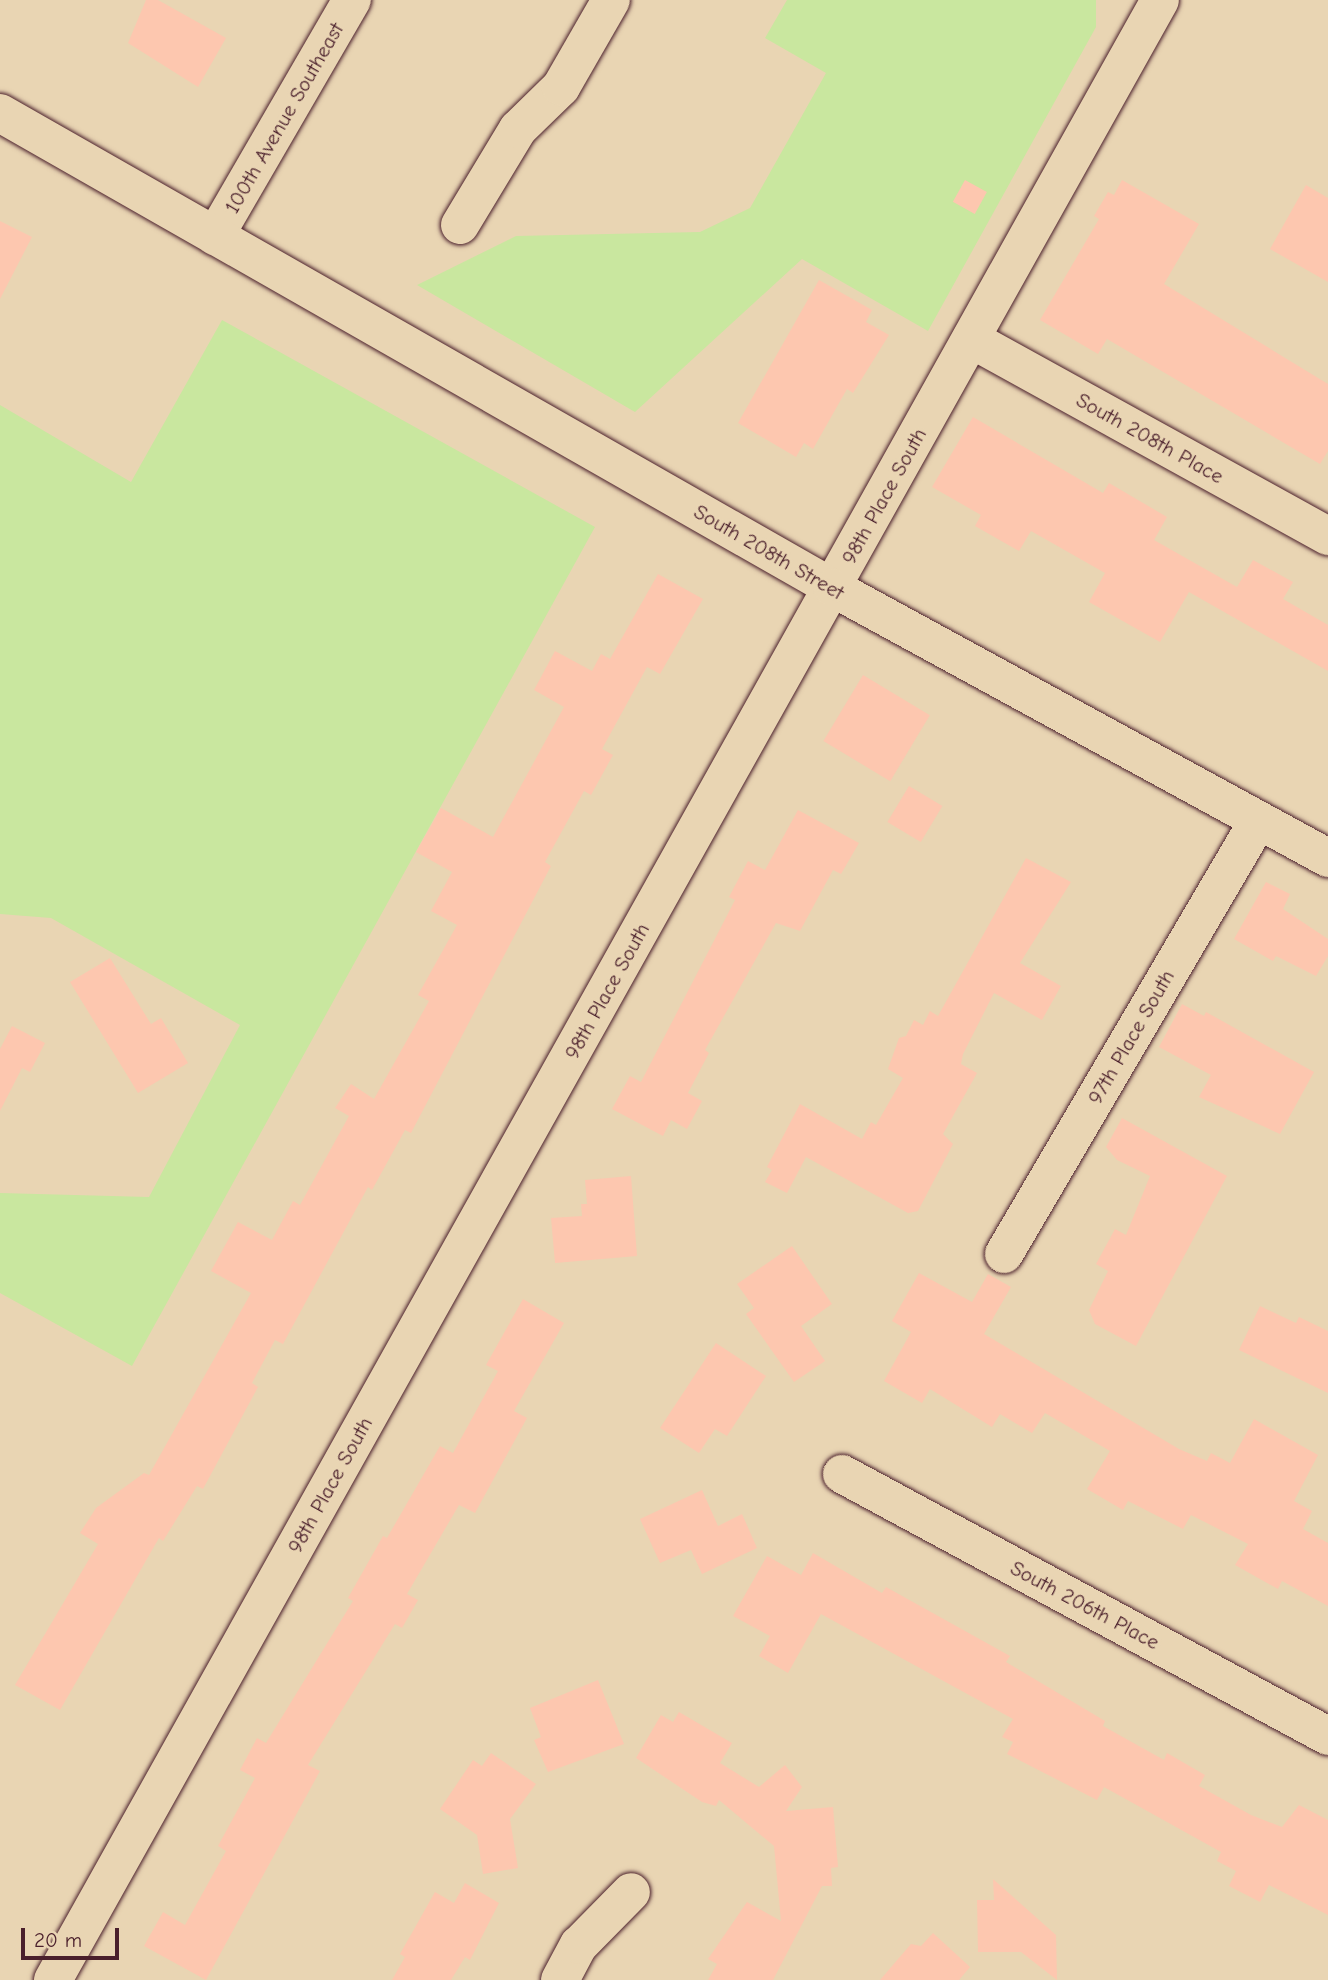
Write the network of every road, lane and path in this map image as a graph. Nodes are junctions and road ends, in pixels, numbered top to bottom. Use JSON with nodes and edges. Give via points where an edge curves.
{"nodes":[{"id":1,"x":352,"y":0,"type":"edge"},
{"id":2,"x":611,"y":0,"type":"edge"},
{"id":3,"x":1160,"y":0,"type":"edge"},
{"id":4,"x":0,"y":113,"type":"edge"},
{"id":5,"x":460,"y":225,"type":"dead end"},
{"id":6,"x":215,"y":236,"type":"junction"},
{"id":7,"x":971,"y":339,"type":"junction"},
{"id":8,"x":1328,"y":536,"type":"edge"},
{"id":9,"x":833,"y":588,"type":"junction"},
{"id":10,"x":1258,"y":821,"type":"junction"},
{"id":11,"x":1328,"y":858,"type":"edge"},
{"id":12,"x":1004,"y":1254,"type":"dead end"},
{"id":13,"x":842,"y":1474,"type":"dead end"},
{"id":14,"x":1328,"y":1736,"type":"edge"},
{"id":15,"x":631,"y":1892,"type":"dead end"},
{"id":16,"x":53,"y":1980,"type":"edge"},
{"id":17,"x":560,"y":1980,"type":"edge"}],
"edges":[{"from":1,"to":6,"type":"street","name":"100th Avenue Southeast"},
{"from":2,"to":5,"type":"street","via":[[561,87],[518,129]]},
{"from":3,"to":7,"type":"street","name":"98th Place South"},
{"from":4,"to":6,"type":"street","name":"South 208th Street"},
{"from":6,"to":9,"type":"street","name":"South 208th Street"},
{"from":7,"to":8,"type":"street","name":"South 208th Place"},
{"from":7,"to":9,"type":"street","name":"98th Place South"},
{"from":9,"to":10,"type":"street","name":"South 208th Street"},
{"from":9,"to":16,"type":"street","name":"98th Place South"},
{"from":10,"to":11,"type":"street","name":"South 208th Street"},
{"from":10,"to":12,"type":"street","name":"97th Place South"},
{"from":13,"to":14,"type":"street","name":"South 206th Place"},
{"from":15,"to":17,"type":"street","via":[[579,1945]]}]}
